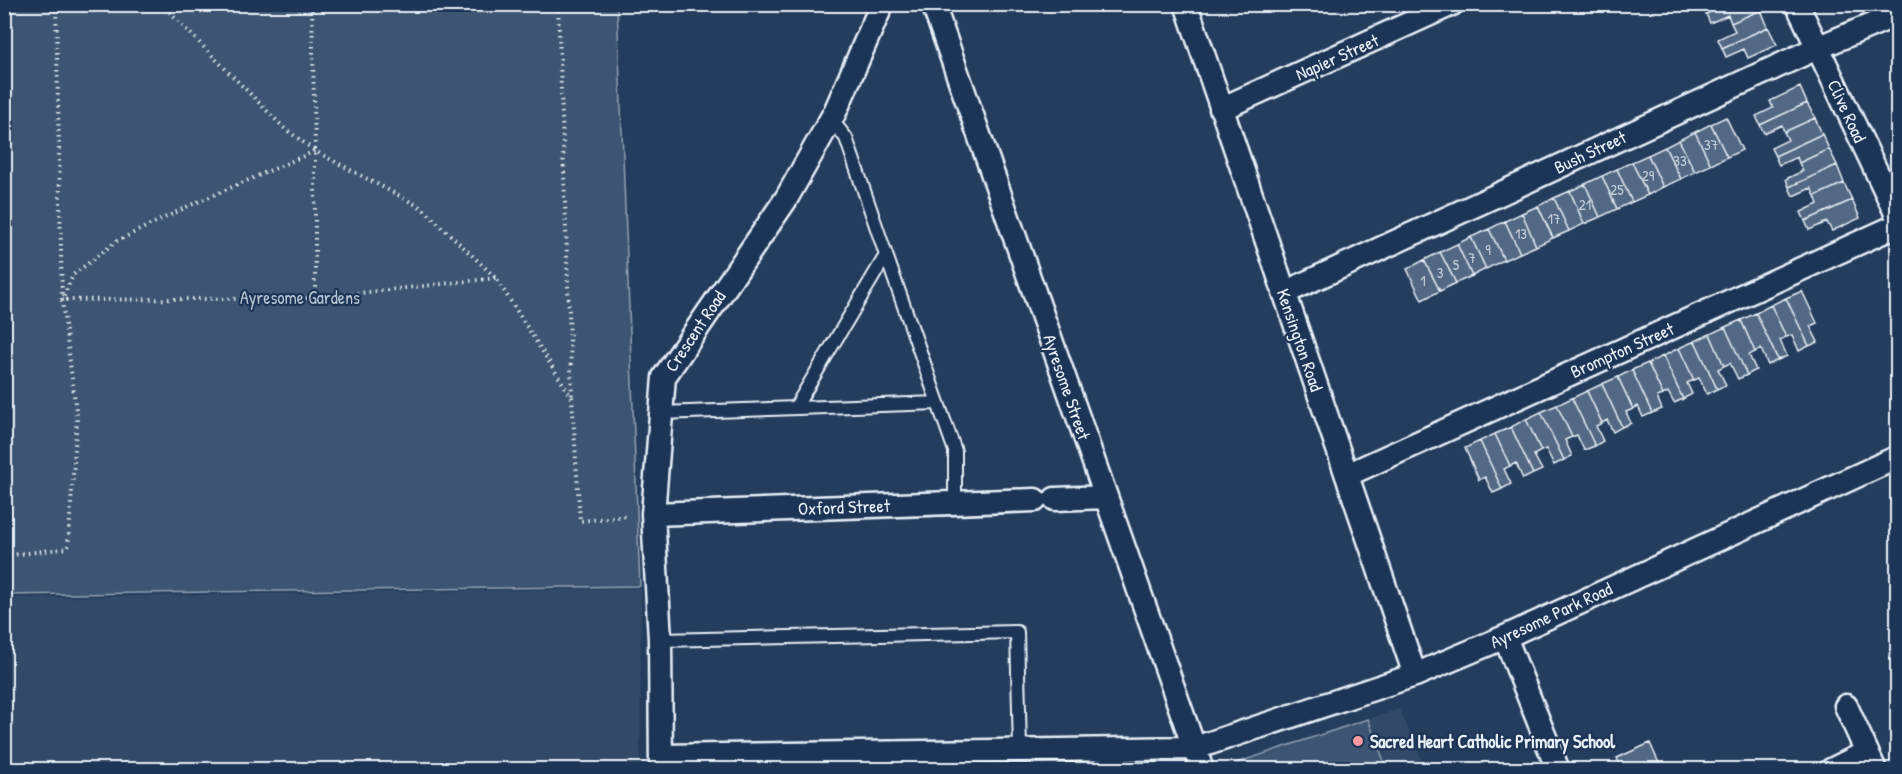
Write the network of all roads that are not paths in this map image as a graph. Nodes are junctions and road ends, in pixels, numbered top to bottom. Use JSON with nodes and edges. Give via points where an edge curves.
{"nodes":[{"id":1,"x":882,"y":4,"type":"edge"},
{"id":2,"x":933,"y":4,"type":"edge"},
{"id":3,"x":1186,"y":4,"type":"edge"},
{"id":4,"x":1452,"y":4,"type":"edge"},
{"id":5,"x":1797,"y":4,"type":"edge"},
{"id":6,"x":1898,"y":14,"type":"edge"},
{"id":7,"x":1817,"y":48,"type":"junction"},
{"id":8,"x":1221,"y":109,"type":"junction"},
{"id":9,"x":831,"y":119,"type":"junction"},
{"id":10,"x":1898,"y":217,"type":"edge"},
{"id":11,"x":1898,"y":225,"type":"edge"},
{"id":12,"x":886,"y":255,"type":"junction"},
{"id":13,"x":1284,"y":293,"type":"junction"},
{"id":14,"x":938,"y":403,"type":"junction"},
{"id":15,"x":795,"y":408,"type":"junction"},
{"id":16,"x":661,"y":413,"type":"junction"},
{"id":17,"x":1898,"y":457,"type":"edge"},
{"id":18,"x":1347,"y":475,"type":"junction"},
{"id":19,"x":1106,"y":497,"type":"junction"},
{"id":20,"x":955,"y":502,"type":"junction"},
{"id":21,"x":653,"y":514,"type":"junction"},
{"id":22,"x":1505,"y":638,"type":"junction"},
{"id":23,"x":660,"y":640,"type":"junction"},
{"id":24,"x":1415,"y":675,"type":"junction"},
{"id":25,"x":1846,"y":706,"type":"dead end"},
{"id":26,"x":1195,"y":748,"type":"junction"},
{"id":27,"x":1020,"y":750,"type":"junction"},
{"id":28,"x":1871,"y":761,"type":"edge"},
{"id":29,"x":661,"y":763,"type":"edge"},
{"id":30,"x":1202,"y":770,"type":"edge"},
{"id":31,"x":1558,"y":770,"type":"edge"},
{"id":32,"x":1830,"y":770,"type":"edge"}],
"edges":[{"from":1,"to":9,"type":"street","name":"Crescent Road"},
{"from":2,"to":19,"type":"street","name":"Ayresome Street"},
{"from":3,"to":8,"type":"street","name":"Kensington Road"},
{"from":4,"to":8,"type":"street","name":"Napier Street"},
{"from":5,"to":7,"type":"street","name":"Clive Road"},
{"from":6,"to":7,"type":"street","name":"Bush Street"},
{"from":7,"to":10,"type":"street","name":"Clive Road"},
{"from":7,"to":13,"type":"street","name":"Bush Street"},
{"from":8,"to":13,"type":"street","name":"Kensington Road"},
{"from":9,"to":12,"type":"lane","via":[[846,138]]},
{"from":9,"to":16,"type":"street","name":"Crescent Road","via":[[786,199],[664,377]]},
{"from":11,"to":18,"type":"street","name":"Brompton Street"},
{"from":12,"to":14,"type":"lane"},
{"from":12,"to":15,"type":"lane"},
{"from":13,"to":18,"type":"street","name":"Kensington Road"},
{"from":14,"to":15,"type":"lane"},
{"from":14,"to":20,"type":"lane","via":[[955,451]]},
{"from":15,"to":16,"type":"lane"},
{"from":16,"to":21,"type":"street","name":"Crescent Road"},
{"from":17,"to":22,"type":"street","name":"Ayresome Park Road"},
{"from":18,"to":24,"type":"street","name":"Kensington Road"},
{"from":19,"to":20,"type":"street","name":"Oxford Street"},
{"from":19,"to":26,"type":"street","name":"Ayresome Street"},
{"from":20,"to":21,"type":"street","name":"Oxford Street"},
{"from":21,"to":23,"type":"street","name":"Crescent Road"},
{"from":22,"to":24,"type":"street","name":"Ayresome Park Road"},
{"from":22,"to":31,"type":"street"},
{"from":23,"to":27,"type":"lane","via":[[1017,632]]},
{"from":23,"to":29,"type":"street","name":"Crescent Road"},
{"from":24,"to":26,"type":"street","name":"Ayresome Park Road"},
{"from":25,"to":28,"type":"street"},
{"from":26,"to":27,"type":"street","name":"Ayresome Park Road"},
{"from":26,"to":30,"type":"street","name":"Ayresome Street"},
{"from":27,"to":29,"type":"street","name":"Ayresome Park Road"},
{"from":28,"to":32,"type":"street"}]}
